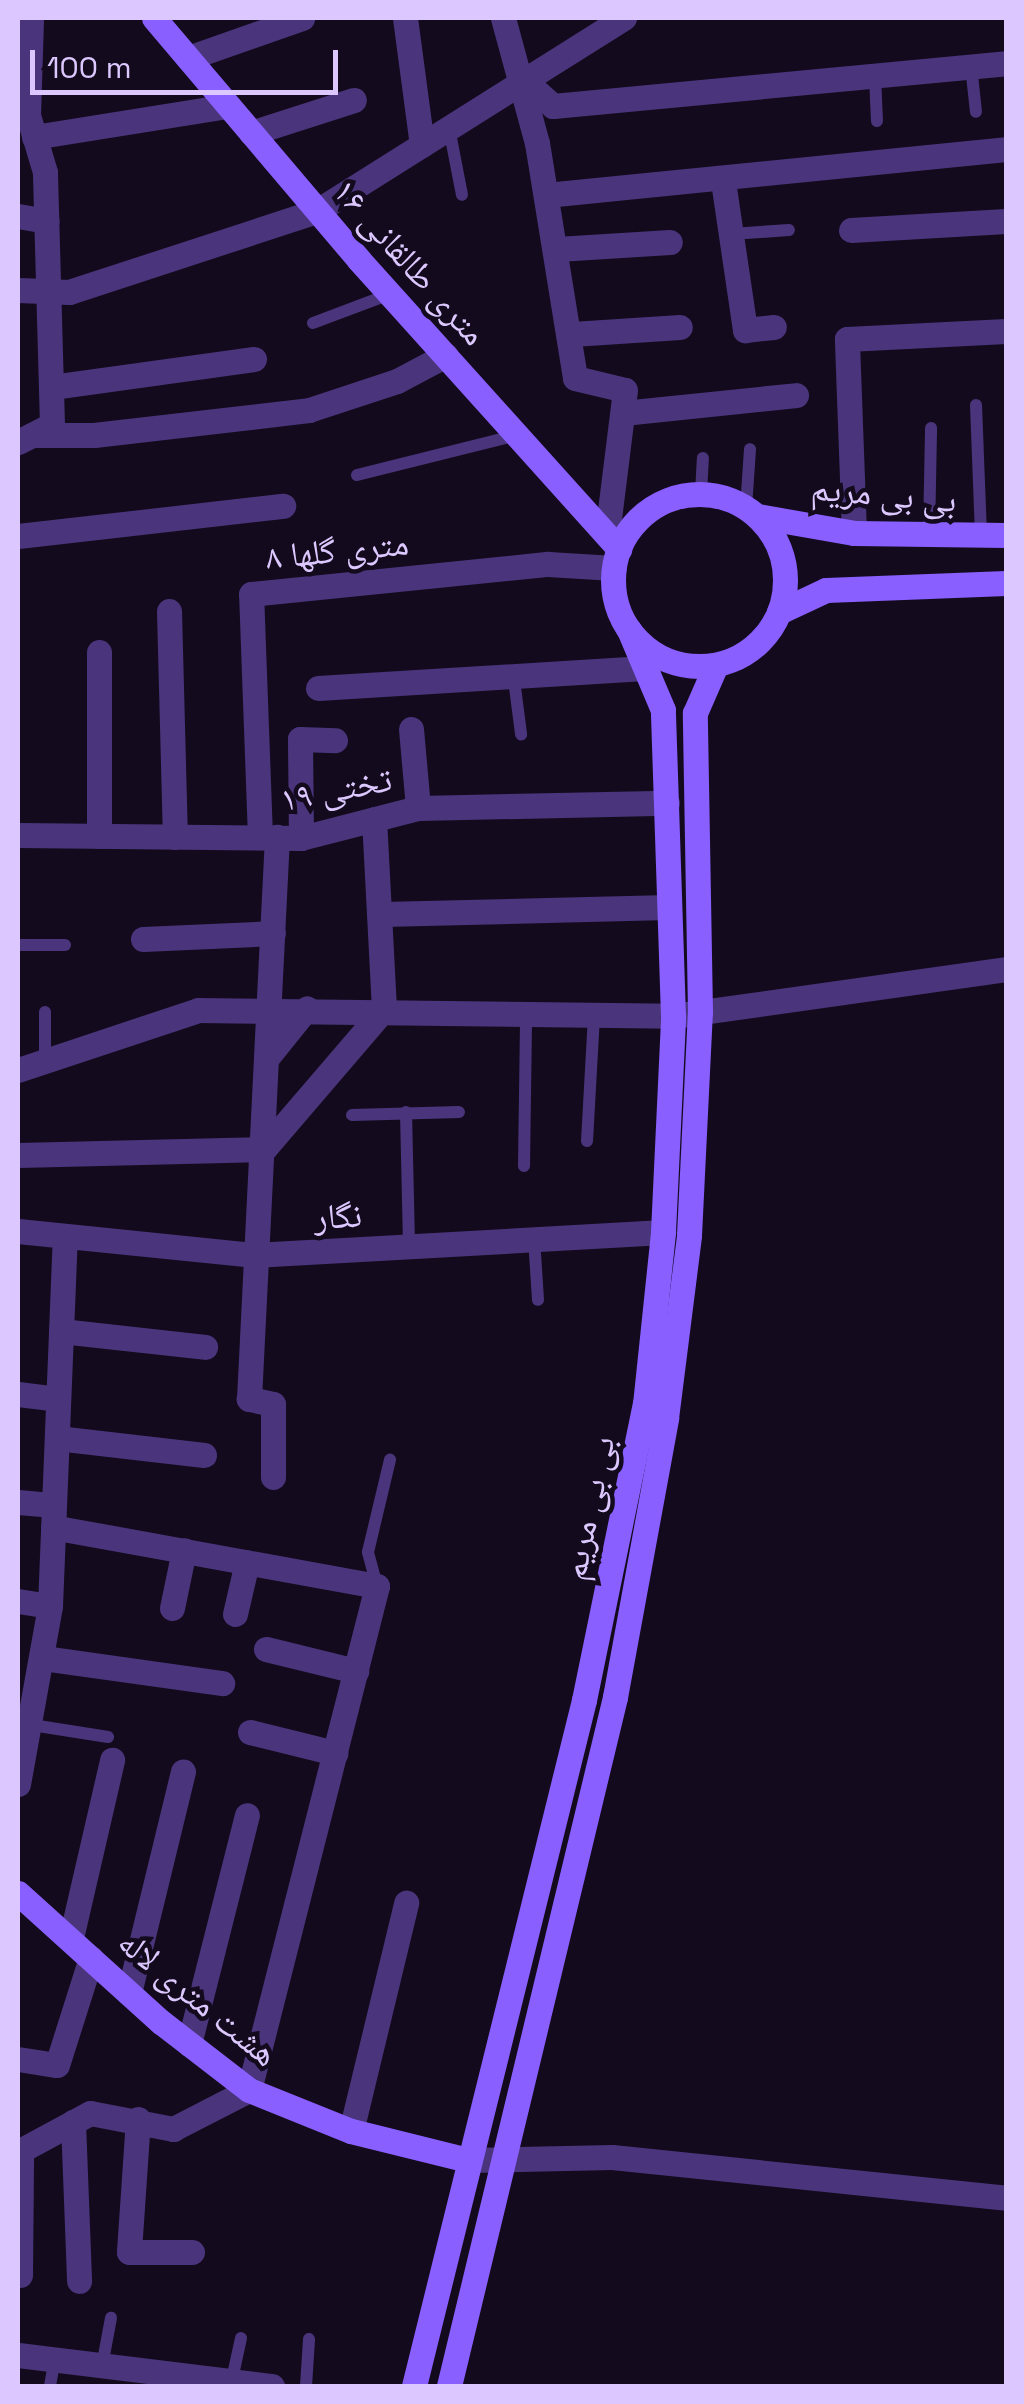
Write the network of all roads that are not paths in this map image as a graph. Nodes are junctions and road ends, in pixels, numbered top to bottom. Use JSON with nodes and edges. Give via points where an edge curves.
{"nodes":[{"id":1,"x":31,"y":18,"type":"edge"},
{"id":2,"x":154,"y":18,"type":"edge"},
{"id":3,"x":302,"y":18,"type":"edge"},
{"id":4,"x":405,"y":18,"type":"edge"},
{"id":5,"x":504,"y":18,"type":"edge"},
{"id":6,"x":624,"y":18,"type":"edge"},
{"id":7,"x":188,"y":58,"type":"junction"},
{"id":8,"x":1006,"y":63,"type":"edge"},
{"id":9,"x":971,"y":66,"type":"junction"},
{"id":10,"x":875,"y":76,"type":"junction"},
{"id":11,"x":524,"y":80,"type":"junction"},
{"id":12,"x":354,"y":100,"type":"dead end"},
{"id":13,"x":228,"y":106,"type":"junction"},
{"id":14,"x":976,"y":112,"type":"dead end"},
{"id":15,"x":877,"y":121,"type":"dead end"},
{"id":16,"x":449,"y":128,"type":"junction"},
{"id":17,"x":251,"y":133,"type":"junction"},
{"id":18,"x":30,"y":145,"type":"edge"},
{"id":19,"x":422,"y":145,"type":"junction"},
{"id":20,"x":1006,"y":149,"type":"edge"},
{"id":21,"x":723,"y":181,"type":"junction"},
{"id":22,"x":462,"y":194,"type":"dead end"},
{"id":23,"x":546,"y":195,"type":"junction"},
{"id":24,"x":317,"y":211,"type":"junction"},
{"id":25,"x":18,"y":216,"type":"edge"},
{"id":26,"x":46,"y":220,"type":"junction"},
{"id":27,"x":1006,"y":221,"type":"edge"},
{"id":28,"x":789,"y":230,"type":"dead end"},
{"id":29,"x":851,"y":230,"type":"dead end"},
{"id":30,"x":731,"y":234,"type":"junction"},
{"id":31,"x":670,"y":242,"type":"dead end"},
{"id":32,"x":557,"y":248,"type":"junction"},
{"id":33,"x":18,"y":290,"type":"edge"},
{"id":34,"x":59,"y":291,"type":"junction"},
{"id":35,"x":390,"y":294,"type":"junction"},
{"id":36,"x":313,"y":322,"type":"dead end"},
{"id":37,"x":680,"y":327,"type":"dead end"},
{"id":38,"x":774,"y":327,"type":"dead end"},
{"id":39,"x":1006,"y":331,"type":"edge"},
{"id":40,"x":572,"y":334,"type":"junction"},
{"id":41,"x":446,"y":355,"type":"junction"},
{"id":42,"x":254,"y":360,"type":"dead end"},
{"id":43,"x":52,"y":388,"type":"junction"},
{"id":44,"x":796,"y":395,"type":"dead end"},
{"id":45,"x":976,"y":405,"type":"dead end"},
{"id":46,"x":622,"y":413,"type":"junction"},
{"id":47,"x":931,"y":428,"type":"dead end"},
{"id":48,"x":520,"y":435,"type":"junction"},
{"id":49,"x":22,"y":437,"type":"edge"},
{"id":50,"x":750,"y":449,"type":"dead end"},
{"id":51,"x":703,"y":458,"type":"dead end"},
{"id":52,"x":357,"y":476,"type":"dead end"},
{"id":53,"x":701,"y":494,"type":"junction"},
{"id":54,"x":283,"y":506,"type":"dead end"},
{"id":55,"x":752,"y":512,"type":"junction"},
{"id":56,"x":854,"y":533,"type":"junction"},
{"id":57,"x":18,"y":536,"type":"edge"},
{"id":58,"x":994,"y":536,"type":"edge"},
{"id":59,"x":929,"y":538,"type":"junction"},
{"id":60,"x":613,"y":551,"type":"junction"},
{"id":61,"x":1006,"y":583,"type":"edge"},
{"id":62,"x":169,"y":610,"type":"dead end"},
{"id":63,"x":780,"y":612,"type":"junction"},
{"id":64,"x":628,"y":630,"type":"junction"},
{"id":65,"x":99,"y":652,"type":"dead end"},
{"id":66,"x":716,"y":665,"type":"junction"},
{"id":67,"x":648,"y":668,"type":"junction"},
{"id":68,"x":513,"y":672,"type":"junction"},
{"id":69,"x":318,"y":688,"type":"dead end"},
{"id":70,"x":411,"y":729,"type":"dead end"},
{"id":71,"x":521,"y":734,"type":"dead end"},
{"id":72,"x":335,"y":740,"type":"dead end"},
{"id":73,"x":667,"y":803,"type":"junction"},
{"id":74,"x":418,"y":808,"type":"junction"},
{"id":75,"x":374,"y":819,"type":"junction"},
{"id":76,"x":18,"y":835,"type":"edge"},
{"id":77,"x":99,"y":836,"type":"junction"},
{"id":78,"x":175,"y":836,"type":"junction"},
{"id":79,"x":279,"y":837,"type":"junction"},
{"id":80,"x":668,"y":907,"type":"junction"},
{"id":81,"x":382,"y":914,"type":"junction"},
{"id":82,"x":272,"y":933,"type":"junction"},
{"id":83,"x":143,"y":939,"type":"dead end"},
{"id":84,"x":18,"y":945,"type":"edge"},
{"id":85,"x":65,"y":946,"type":"dead end"},
{"id":86,"x":1006,"y":969,"type":"edge"},
{"id":87,"x":268,"y":1008,"type":"junction"},
{"id":88,"x":308,"y":1008,"type":"junction"},
{"id":89,"x":384,"y":1009,"type":"junction"},
{"id":90,"x":45,"y":1012,"type":"dead end"},
{"id":91,"x":700,"y":1012,"type":"junction"},
{"id":92,"x":594,"y":1016,"type":"junction"},
{"id":93,"x":673,"y":1016,"type":"junction"},
{"id":94,"x":526,"y":1018,"type":"junction"},
{"id":95,"x":266,"y":1060,"type":"junction"},
{"id":96,"x":46,"y":1064,"type":"junction"},
{"id":97,"x":18,"y":1070,"type":"edge"},
{"id":98,"x":406,"y":1112,"type":"junction"},
{"id":99,"x":459,"y":1112,"type":"dead end"},
{"id":100,"x":352,"y":1115,"type":"dead end"},
{"id":101,"x":587,"y":1141,"type":"dead end"},
{"id":102,"x":264,"y":1149,"type":"junction"},
{"id":103,"x":18,"y":1155,"type":"edge"},
{"id":104,"x":524,"y":1166,"type":"dead end"},
{"id":105,"x":18,"y":1231,"type":"edge"},
{"id":106,"x":663,"y":1232,"type":"junction"},
{"id":107,"x":65,"y":1238,"type":"junction"},
{"id":108,"x":534,"y":1238,"type":"junction"},
{"id":109,"x":409,"y":1247,"type":"junction"},
{"id":110,"x":253,"y":1255,"type":"junction"},
{"id":111,"x":538,"y":1300,"type":"dead end"},
{"id":112,"x":61,"y":1331,"type":"junction"},
{"id":113,"x":205,"y":1347,"type":"dead end"},
{"id":114,"x":18,"y":1394,"type":"edge"},
{"id":115,"x":58,"y":1399,"type":"junction"},
{"id":116,"x":57,"y":1438,"type":"junction"},
{"id":117,"x":204,"y":1454,"type":"dead end"},
{"id":118,"x":390,"y":1460,"type":"dead end"},
{"id":119,"x":274,"y":1477,"type":"dead end"},
{"id":120,"x":18,"y":1502,"type":"edge"},
{"id":121,"x":53,"y":1516,"type":"junction"},
{"id":122,"x":184,"y":1550,"type":"junction"},
{"id":123,"x":248,"y":1562,"type":"junction"},
{"id":124,"x":377,"y":1586,"type":"junction"},
{"id":125,"x":18,"y":1600,"type":"edge"},
{"id":126,"x":50,"y":1606,"type":"junction"},
{"id":127,"x":172,"y":1608,"type":"dead end"},
{"id":128,"x":235,"y":1614,"type":"dead end"},
{"id":129,"x":266,"y":1650,"type":"dead end"},
{"id":130,"x":44,"y":1658,"type":"junction"},
{"id":131,"x":356,"y":1671,"type":"junction"},
{"id":132,"x":222,"y":1683,"type":"dead end"},
{"id":133,"x":32,"y":1725,"type":"junction"},
{"id":134,"x":250,"y":1732,"type":"dead end"},
{"id":135,"x":110,"y":1748,"type":"joint"},
{"id":136,"x":335,"y":1753,"type":"junction"},
{"id":137,"x":183,"y":1770,"type":"dead end"},
{"id":138,"x":18,"y":1784,"type":"edge"},
{"id":139,"x":246,"y":1815,"type":"dead end"},
{"id":140,"x":18,"y":1893,"type":"edge"},
{"id":141,"x":406,"y":1903,"type":"dead end"},
{"id":142,"x":70,"y":1938,"type":"junction"},
{"id":143,"x":91,"y":1958,"type":"junction"},
{"id":144,"x":129,"y":1993,"type":"junction"},
{"id":145,"x":189,"y":2044,"type":"junction"},
{"id":146,"x":18,"y":2059,"type":"edge"},
{"id":147,"x":250,"y":2090,"type":"junction"},
{"id":148,"x":138,"y":2119,"type":"junction"},
{"id":149,"x":74,"y":2122,"type":"junction"},
{"id":150,"x":351,"y":2131,"type":"junction"},
{"id":151,"x":19,"y":2151,"type":"edge"},
{"id":152,"x":504,"y":2158,"type":"junction"},
{"id":153,"x":468,"y":2160,"type":"junction"},
{"id":154,"x":1006,"y":2198,"type":"edge"},
{"id":155,"x":192,"y":2252,"type":"dead end"},
{"id":156,"x":20,"y":2275,"type":"dead end"},
{"id":157,"x":79,"y":2281,"type":"dead end"},
{"id":158,"x":111,"y":2318,"type":"dead end"},
{"id":159,"x":241,"y":2338,"type":"dead end"},
{"id":160,"x":309,"y":2340,"type":"dead end"},
{"id":161,"x":18,"y":2355,"type":"edge"},
{"id":162,"x":55,"y":2358,"type":"junction"},
{"id":163,"x":103,"y":2361,"type":"junction"},
{"id":164,"x":149,"y":2377,"type":"edge"},
{"id":165,"x":232,"y":2383,"type":"edge"},
{"id":166,"x":50,"y":2386,"type":"edge"},
{"id":167,"x":272,"y":2386,"type":"edge"},
{"id":168,"x":306,"y":2386,"type":"edge"},
{"id":169,"x":414,"y":2386,"type":"edge"},
{"id":170,"x":449,"y":2386,"type":"edge"}],
"edges":[{"from":1,"to":18,"type":"street"},
{"from":2,"to":7,"type":"street","name":"۱۶ متری طالقانی"},
{"from":3,"to":7,"type":"street"},
{"from":4,"to":19,"type":"street"},
{"from":5,"to":11,"type":"street"},
{"from":6,"to":11,"type":"street"},
{"from":7,"to":13,"type":"street","name":"۱۶ متری طالقانی"},
{"from":8,"to":9,"type":"street"},
{"from":9,"to":10,"type":"street"},
{"from":9,"to":14,"type":"lane"},
{"from":10,"to":11,"type":"street","via":[[553,106]]},
{"from":10,"to":15,"type":"lane"},
{"from":11,"to":16,"type":"street"},
{"from":11,"to":23,"type":"street"},
{"from":12,"to":17,"type":"street"},
{"from":13,"to":17,"type":"street","name":"۱۶ متری طالقانی"},
{"from":13,"to":18,"type":"street"},
{"from":16,"to":19,"type":"street"},
{"from":16,"to":22,"type":"lane"},
{"from":17,"to":24,"type":"street","name":"۱۶ متری طالقانی"},
{"from":18,"to":26,"type":"street"},
{"from":19,"to":24,"type":"street"},
{"from":20,"to":21,"type":"street"},
{"from":21,"to":23,"type":"street"},
{"from":21,"to":30,"type":"street"},
{"from":23,"to":32,"type":"street"},
{"from":24,"to":34,"type":"street"},
{"from":24,"to":35,"type":"street","name":"۱۶ متری طالقانی"},
{"from":25,"to":26,"type":"street"},
{"from":26,"to":34,"type":"street"},
{"from":27,"to":29,"type":"street"},
{"from":28,"to":30,"type":"lane"},
{"from":30,"to":38,"type":"street","via":[[745,330]]},
{"from":31,"to":32,"type":"street"},
{"from":32,"to":40,"type":"street"},
{"from":33,"to":34,"type":"street"},
{"from":34,"to":43,"type":"street"},
{"from":35,"to":36,"type":"lane"},
{"from":35,"to":41,"type":"street","name":"۱۶ متری طالقانی"},
{"from":37,"to":40,"type":"street"},
{"from":39,"to":56,"type":"street","via":[[847,338]]},
{"from":40,"to":46,"type":"street","via":[[576,378],[625,390]]},
{"from":41,"to":48,"type":"street","name":"۱۶ متری طالقانی"},
{"from":41,"to":49,"type":"street","via":[[396,381],[310,410]]},
{"from":42,"to":43,"type":"street"},
{"from":43,"to":49,"type":"street","via":[[52,425]]},
{"from":44,"to":46,"type":"street"},
{"from":45,"to":58,"type":"lane"},
{"from":46,"to":60,"type":"street"},
{"from":47,"to":59,"type":"lane"},
{"from":48,"to":52,"type":"lane"},
{"from":48,"to":60,"type":"street","name":"۱۶ متری طالقانی"},
{"from":50,"to":55,"type":"lane"},
{"from":51,"to":53,"type":"lane"},
{"from":53,"to":55,"type":"street"},
{"from":53,"to":60,"type":"street","via":[[652,508]]},
{"from":54,"to":57,"type":"street"},
{"from":55,"to":56,"type":"street","name":"بی بی مریم"},
{"from":55,"to":63,"type":"street","via":[[778,544],[785,569]]},
{"from":56,"to":59,"type":"street","name":"بی بی مریم"},
{"from":58,"to":59,"type":"street","name":"بی بی مریم"},
{"from":60,"to":64,"type":"street","via":[[615,601]]},
{"from":60,"to":79,"type":"street","name":"۸ متری گلها","via":[[548,564],[250,594]]},
{"from":61,"to":63,"type":"street","via":[[826,590]]},
{"from":62,"to":78,"type":"street"},
{"from":63,"to":66,"type":"street","via":[[754,646]]},
{"from":64,"to":66,"type":"street","via":[[667,661]]},
{"from":64,"to":67,"type":"street","name":"بی بی مریم"},
{"from":65,"to":77,"type":"street"},
{"from":66,"to":91,"type":"street","name":"بی بی مریم","via":[[695,713]]},
{"from":67,"to":68,"type":"street"},
{"from":67,"to":73,"type":"street","name":"بی بی مریم","via":[[663,710]]},
{"from":68,"to":69,"type":"street"},
{"from":68,"to":71,"type":"lane"},
{"from":70,"to":74,"type":"street"},
{"from":72,"to":79,"type":"street","via":[[300,738]]},
{"from":73,"to":74,"type":"street","name":"تختی ۱۹"},
{"from":73,"to":80,"type":"street","name":"بی بی مریم"},
{"from":74,"to":75,"type":"street","name":"تختی ۱۹"},
{"from":75,"to":79,"type":"street","name":"تختی ۱۹"},
{"from":75,"to":81,"type":"street"},
{"from":76,"to":77,"type":"street","name":"تختی ۱۹"},
{"from":77,"to":78,"type":"street","name":"تختی ۱۹"},
{"from":78,"to":79,"type":"street","name":"تختی ۱۹"},
{"from":79,"to":82,"type":"street"},
{"from":80,"to":81,"type":"street"},
{"from":80,"to":93,"type":"street","name":"بی بی مریم"},
{"from":81,"to":89,"type":"street"},
{"from":82,"to":83,"type":"street"},
{"from":82,"to":87,"type":"street"},
{"from":84,"to":85,"type":"lane"},
{"from":86,"to":91,"type":"street"},
{"from":87,"to":88,"type":"street"},
{"from":87,"to":95,"type":"street"},
{"from":87,"to":96,"type":"street","via":[[198,1010]]},
{"from":88,"to":89,"type":"street"},
{"from":88,"to":95,"type":"street"},
{"from":89,"to":94,"type":"street"},
{"from":89,"to":102,"type":"street"},
{"from":90,"to":96,"type":"lane"},
{"from":91,"to":93,"type":"street"},
{"from":91,"to":152,"type":"street","name":"بی بی مریم","via":[[688,1235],[666,1418],[615,1696]]},
{"from":92,"to":93,"type":"street"},
{"from":92,"to":94,"type":"street"},
{"from":92,"to":101,"type":"lane"},
{"from":93,"to":106,"type":"street","name":"بی بی مریم"},
{"from":94,"to":104,"type":"lane"},
{"from":95,"to":102,"type":"street"},
{"from":96,"to":97,"type":"street"},
{"from":98,"to":99,"type":"lane"},
{"from":98,"to":100,"type":"lane"},
{"from":98,"to":109,"type":"lane"},
{"from":102,"to":103,"type":"street"},
{"from":102,"to":110,"type":"street"},
{"from":105,"to":107,"type":"street","name":"نگار"},
{"from":106,"to":108,"type":"street","name":"نگار"},
{"from":106,"to":153,"type":"street","name":"بی بی مریم","via":[[645,1404],[588,1682]]},
{"from":107,"to":110,"type":"street","name":"نگار"},
{"from":107,"to":112,"type":"street"},
{"from":108,"to":109,"type":"street","name":"نگار"},
{"from":108,"to":111,"type":"lane"},
{"from":109,"to":110,"type":"street","name":"نگار"},
{"from":110,"to":119,"type":"street","via":[[249,1399],[274,1404]]},
{"from":112,"to":113,"type":"street"},
{"from":112,"to":115,"type":"street"},
{"from":114,"to":115,"type":"street"},
{"from":115,"to":116,"type":"street"},
{"from":116,"to":117,"type":"street"},
{"from":116,"to":121,"type":"street"},
{"from":118,"to":124,"type":"lane","via":[[368,1552]]},
{"from":120,"to":121,"type":"street"},
{"from":121,"to":122,"type":"street"},
{"from":121,"to":126,"type":"street"},
{"from":122,"to":123,"type":"street"},
{"from":122,"to":127,"type":"street"},
{"from":123,"to":124,"type":"street"},
{"from":123,"to":128,"type":"street"},
{"from":124,"to":131,"type":"street"},
{"from":125,"to":126,"type":"street"},
{"from":126,"to":130,"type":"street"},
{"from":129,"to":131,"type":"street"},
{"from":130,"to":132,"type":"street"},
{"from":130,"to":133,"type":"street"},
{"from":131,"to":136,"type":"street"},
{"from":133,"to":135,"type":"lane"},
{"from":133,"to":138,"type":"street"},
{"from":134,"to":136,"type":"street"},
{"from":135,"to":142,"type":"street"},
{"from":136,"to":147,"type":"street"},
{"from":137,"to":144,"type":"street"},
{"from":139,"to":145,"type":"street"},
{"from":140,"to":142,"type":"street","name":"هشت متری لاله"},
{"from":141,"to":150,"type":"street"},
{"from":142,"to":143,"type":"street","name":"هشت متری لاله"},
{"from":143,"to":144,"type":"street","name":"هشت متری لاله"},
{"from":143,"to":146,"type":"street","via":[[57,2066]]},
{"from":144,"to":145,"type":"street","name":"هشت متری لاله"},
{"from":145,"to":147,"type":"street","name":"هشت متری لاله"},
{"from":147,"to":148,"type":"street","via":[[173,2129]]},
{"from":147,"to":150,"type":"street","name":"هشت متری لاله"},
{"from":148,"to":149,"type":"street","via":[[90,2113]]},
{"from":148,"to":155,"type":"street","via":[[130,2252]]},
{"from":149,"to":151,"type":"street"},
{"from":149,"to":157,"type":"street"},
{"from":150,"to":153,"type":"street","name":"هشت متری لاله"},
{"from":151,"to":156,"type":"street"},
{"from":152,"to":153,"type":"street"},
{"from":152,"to":154,"type":"street","via":[[710,2164]]},
{"from":152,"to":170,"type":"street","name":"بی بی مریم"},
{"from":153,"to":169,"type":"street","name":"بی بی مریم"},
{"from":158,"to":163,"type":"lane"},
{"from":159,"to":165,"type":"lane"},
{"from":160,"to":168,"type":"lane"},
{"from":161,"to":162,"type":"street"},
{"from":162,"to":163,"type":"street"},
{"from":162,"to":166,"type":"lane"},
{"from":163,"to":164,"type":"street"},
{"from":164,"to":165,"type":"street"},
{"from":165,"to":167,"type":"street"}]}
